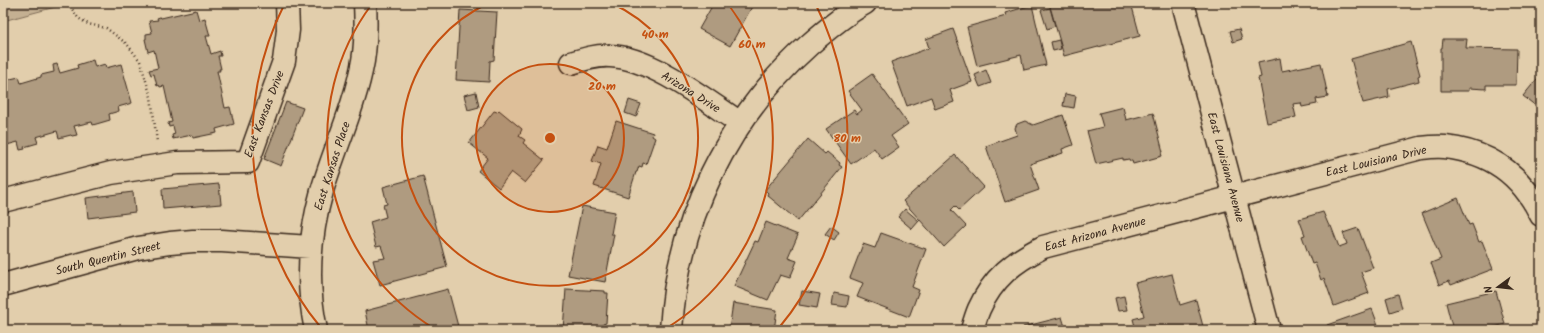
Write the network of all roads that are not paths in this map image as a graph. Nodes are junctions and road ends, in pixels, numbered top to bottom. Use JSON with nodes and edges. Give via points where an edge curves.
{"nodes":[{"id":1,"x":287,"y":3,"type":"edge"},
{"id":2,"x":365,"y":3,"type":"edge"},
{"id":3,"x":865,"y":3,"type":"edge"},
{"id":4,"x":1183,"y":3,"type":"edge"},
{"id":5,"x":571,"y":62,"type":"dead end"},
{"id":6,"x":740,"y":123,"type":"junction"},
{"id":7,"x":1234,"y":196,"type":"junction"},
{"id":8,"x":3,"y":201,"type":"edge"},
{"id":9,"x":1541,"y":215,"type":"edge"},
{"id":10,"x":310,"y":247,"type":"junction"},
{"id":11,"x":3,"y":285,"type":"edge"},
{"id":12,"x":316,"y":330,"type":"edge"},
{"id":13,"x":671,"y":330,"type":"edge"},
{"id":14,"x":972,"y":330,"type":"edge"},
{"id":15,"x":1269,"y":330,"type":"edge"}],
"edges":[{"from":1,"to":8,"type":"street","name":"East Kansas Drive","via":[[288,30],[284,61],[248,162],[177,163],[111,173]]},
{"from":2,"to":10,"type":"street","name":"East Kansas Place","via":[[363,60],[350,113],[322,190]]},
{"from":3,"to":6,"type":"street","via":[[824,31],[792,60]]},
{"from":4,"to":7,"type":"street","name":"East Louisiana Avenue"},
{"from":5,"to":6,"type":"street","name":"Arizona Drive","via":[[611,56],[634,60],[672,78]]},
{"from":6,"to":13,"type":"street","via":[[707,183],[691,224],[680,265]]},
{"from":7,"to":9,"type":"street","name":"East Louisiana Drive","via":[[1421,148],[1444,147],[1473,152],[1490,159],[1514,176],[1533,198]]},
{"from":7,"to":14,"type":"street","name":"East Arizona Avenue","via":[[1043,247],[1022,258],[999,277],[985,296]]},
{"from":7,"to":15,"type":"street","name":"East Louisiana Avenue"},
{"from":10,"to":11,"type":"street","name":"South Quentin Street","via":[[222,241],[170,243],[132,250]]},
{"from":10,"to":12,"type":"street","name":"East Kansas Place","via":[[311,298]]}]}
